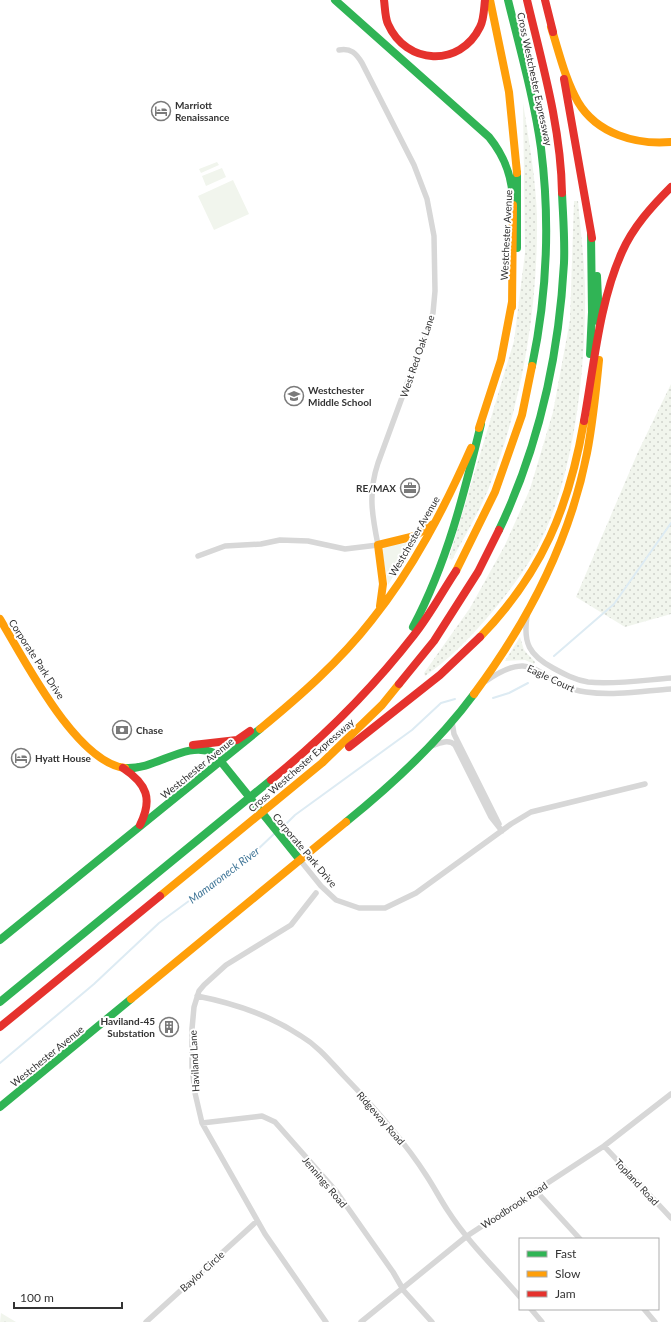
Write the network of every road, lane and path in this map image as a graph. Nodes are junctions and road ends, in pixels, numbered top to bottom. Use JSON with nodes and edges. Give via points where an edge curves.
{"nodes":[{"id":1,"x":335,"y":0,"type":"edge"},
{"id":2,"x":384,"y":0,"type":"edge"},
{"id":3,"x":485,"y":0,"type":"edge"},
{"id":4,"x":490,"y":0,"type":"edge"},
{"id":5,"x":508,"y":0,"type":"edge"},
{"id":6,"x":527,"y":0,"type":"edge"},
{"id":7,"x":545,"y":0,"type":"edge"},
{"id":8,"x":551,"y":26,"type":"junction"},
{"id":9,"x":339,"y":50,"type":"dead end"},
{"id":10,"x":671,"y":142,"type":"edge"},
{"id":11,"x":671,"y":187,"type":"edge"},
{"id":12,"x":591,"y":234,"type":"junction"},
{"id":13,"x":512,"y":307,"type":"junction"},
{"id":14,"x":599,"y":336,"type":"junction"},
{"id":15,"x":588,"y":391,"type":"junction"},
{"id":16,"x":481,"y":424,"type":"junction"},
{"id":17,"x":436,"y":521,"type":"junction"},
{"id":18,"x":378,"y":545,"type":"junction"},
{"id":19,"x":198,"y":556,"type":"dead end"},
{"id":20,"x":379,"y":611,"type":"junction"},
{"id":21,"x":527,"y":612,"type":"junction"},
{"id":22,"x":0,"y":619,"type":"edge"},
{"id":23,"x":392,"y":665,"type":"junction"},
{"id":24,"x":671,"y":678,"type":"edge"},
{"id":25,"x":483,"y":684,"type":"junction"},
{"id":26,"x":671,"y":689,"type":"edge"},
{"id":27,"x":288,"y":707,"type":"junction"},
{"id":28,"x":452,"y":722,"type":"junction"},
{"id":29,"x":431,"y":746,"type":"junction"},
{"id":30,"x":175,"y":756,"type":"junction"},
{"id":31,"x":220,"y":762,"type":"junction"},
{"id":32,"x":123,"y":768,"type":"junction"},
{"id":33,"x":645,"y":784,"type":"dead end"},
{"id":34,"x":281,"y":796,"type":"junction"},
{"id":35,"x":138,"y":829,"type":"junction"},
{"id":36,"x":502,"y":831,"type":"junction"},
{"id":37,"x":300,"y":860,"type":"junction"},
{"id":38,"x":316,"y":893,"type":"dead end"},
{"id":39,"x":0,"y":940,"type":"edge"},
{"id":40,"x":197,"y":996,"type":"junction"},
{"id":41,"x":0,"y":1002,"type":"edge"},
{"id":42,"x":0,"y":1027,"type":"edge"},
{"id":43,"x":671,"y":1094,"type":"edge"},
{"id":44,"x":0,"y":1107,"type":"edge"},
{"id":45,"x":202,"y":1123,"type":"junction"},
{"id":46,"x":604,"y":1146,"type":"junction"},
{"id":47,"x":536,"y":1191,"type":"junction"},
{"id":48,"x":671,"y":1218,"type":"edge"},
{"id":49,"x":257,"y":1221,"type":"junction"},
{"id":50,"x":467,"y":1236,"type":"junction"},
{"id":51,"x":579,"y":1238,"type":"edge"},
{"id":52,"x":401,"y":1288,"type":"junction"},
{"id":53,"x":519,"y":1296,"type":"edge"},
{"id":54,"x":532,"y":1310,"type":"edge"},
{"id":55,"x":645,"y":1310,"type":"edge"},
{"id":56,"x":146,"y":1322,"type":"edge"},
{"id":57,"x":326,"y":1322,"type":"edge"},
{"id":58,"x":361,"y":1322,"type":"edge"},
{"id":59,"x":432,"y":1322,"type":"edge"},
{"id":60,"x":542,"y":1322,"type":"edge"},
{"id":61,"x":655,"y":1322,"type":"edge"}],
"edges":[{"from":1,"to":13,"type":"main road","via":[[483,131],[504,157],[513,190]]},
{"from":2,"to":3,"type":"main road","via":[[386,18],[395,37],[415,52],[436,57],[459,52],[476,38],[484,23]]},
{"from":4,"to":13,"type":"main road","name":"Westchester Avenue","via":[[507,74],[518,160],[519,227]]},
{"from":5,"to":23,"type":"main road","name":"Cross Westchester Expressway","via":[[535,115],[544,179],[546,258],[537,352],[516,439],[482,524],[442,597]]},
{"from":6,"to":34,"type":"main road","name":"Cross Westchester Expressway","via":[[556,125],[565,229],[564,282],[559,334],[536,436],[519,487],[498,535],[470,588],[438,637],[370,718],[331,755]]},
{"from":7,"to":8,"type":"main road"},
{"from":8,"to":10,"type":"main road","via":[[575,96],[588,115],[625,138],[650,143]]},
{"from":8,"to":12,"type":"main road","via":[[573,123]]},
{"from":9,"to":18,"type":"street","name":"West Red Oak Lane","via":[[349,49],[362,63],[414,165],[427,199],[434,236],[435,291],[432,313],[378,463],[372,487],[370,502]]},
{"from":11,"to":14,"type":"main road","via":[[643,217],[622,252],[608,293]]},
{"from":12,"to":14,"type":"main road","via":[[596,262]]},
{"from":12,"to":15,"type":"main road","via":[[592,312]]},
{"from":13,"to":16,"type":"main road","name":"Westchester Avenue","via":[[501,360]]},
{"from":14,"to":15,"type":"main road"},
{"from":14,"to":21,"type":"main road","via":[[596,396],[582,476],[562,538],[542,585]]},
{"from":15,"to":34,"type":"main road","via":[[574,468],[561,514],[545,550],[518,595],[493,626],[450,666],[388,717]]},
{"from":16,"to":17,"type":"main road","name":"Westchester Avenue","via":[[455,485]]},
{"from":16,"to":23,"type":"main road","via":[[461,505],[433,590]]},
{"from":17,"to":18,"type":"main road","via":[[415,536]]},
{"from":17,"to":20,"type":"main road","name":"Westchester Avenue","via":[[406,573]]},
{"from":18,"to":19,"type":"street","via":[[345,549],[308,541],[280,540],[225,546]]},
{"from":18,"to":20,"type":"main road","via":[[384,584]]},
{"from":20,"to":27,"type":"main road","name":"Westchester Avenue","via":[[354,642]]},
{"from":21,"to":24,"type":"street","name":"Eagle Court","via":[[526,634],[532,653],[543,662],[570,676],[598,682]]},
{"from":21,"to":25,"type":"main road","name":"Westchester Avenue"},
{"from":22,"to":32,"type":"main road","name":"Corporate Park Drive","via":[[79,740],[98,757]]},
{"from":23,"to":41,"type":"main road","name":"Cross Westchester Expressway","via":[[358,704],[310,747]]},
{"from":25,"to":26,"type":"street","name":"Eagle Court","via":[[500,672],[520,665],[530,666],[555,682],[584,692],[603,694]]},
{"from":25,"to":28,"type":"main road","name":"Westchester Avenue"},
{"from":27,"to":30,"type":"main road","via":[[270,716],[237,740],[195,744]]},
{"from":27,"to":31,"type":"main road","name":"Westchester Avenue"},
{"from":28,"to":29,"type":"main road","name":"Westchester Avenue"},
{"from":28,"to":36,"type":"street","via":[[454,734]]},
{"from":29,"to":36,"type":"street","via":[[452,742],[491,817]]},
{"from":29,"to":37,"type":"main road","name":"Westchester Avenue","via":[[373,800]]},
{"from":30,"to":31,"type":"main road","name":"Corporate Park Drive","via":[[202,748],[214,754]]},
{"from":30,"to":32,"type":"main road","name":"Corporate Park Drive","via":[[148,766]]},
{"from":31,"to":35,"type":"main road","name":"Westchester Avenue"},
{"from":31,"to":37,"type":"main road","name":"Corporate Park Drive"},
{"from":32,"to":35,"type":"main road","via":[[140,781],[146,796],[146,810]]},
{"from":33,"to":36,"type":"street","name":"Corporate Park Drive","via":[[531,812]]},
{"from":34,"to":42,"type":"main road","name":"Cross Westchester Expressway"},
{"from":35,"to":39,"type":"main road","name":"Westchester Avenue"},
{"from":36,"to":37,"type":"street","name":"Corporate Park Drive","via":[[416,892],[385,908],[359,908],[336,900]]},
{"from":37,"to":44,"type":"main road","name":"Westchester Avenue"},
{"from":38,"to":40,"type":"street","name":"Haviland Lane","via":[[291,925],[226,965],[204,985]]},
{"from":40,"to":45,"type":"street","name":"Haviland Lane","via":[[192,1029],[192,1067]]},
{"from":40,"to":50,"type":"street","name":"Ridgeway Road","via":[[250,1011],[288,1028],[316,1047],[400,1139]]},
{"from":43,"to":46,"type":"street","name":"Woodbrook Road"},
{"from":45,"to":49,"type":"street","name":"Haviland Lane"},
{"from":45,"to":52,"type":"street","name":"Jennings Road","via":[[262,1116],[275,1122],[336,1191]]},
{"from":46,"to":47,"type":"street","name":"Woodbrook Road"},
{"from":46,"to":48,"type":"street","name":"Topland Road"},
{"from":47,"to":50,"type":"street","name":"Woodbrook Road"},
{"from":47,"to":51,"type":"street"},
{"from":49,"to":56,"type":"street","name":"Baylor Circle"},
{"from":49,"to":57,"type":"street","name":"Haviland Lane"},
{"from":50,"to":52,"type":"street","name":"Woodbrook Road"},
{"from":50,"to":53,"type":"street","name":"Ridgeway Road"},
{"from":52,"to":58,"type":"street","name":"Woodbrook Road"},
{"from":52,"to":59,"type":"street","name":"Jennings Road"},
{"from":54,"to":60,"type":"street"},
{"from":55,"to":61,"type":"street"}]}
